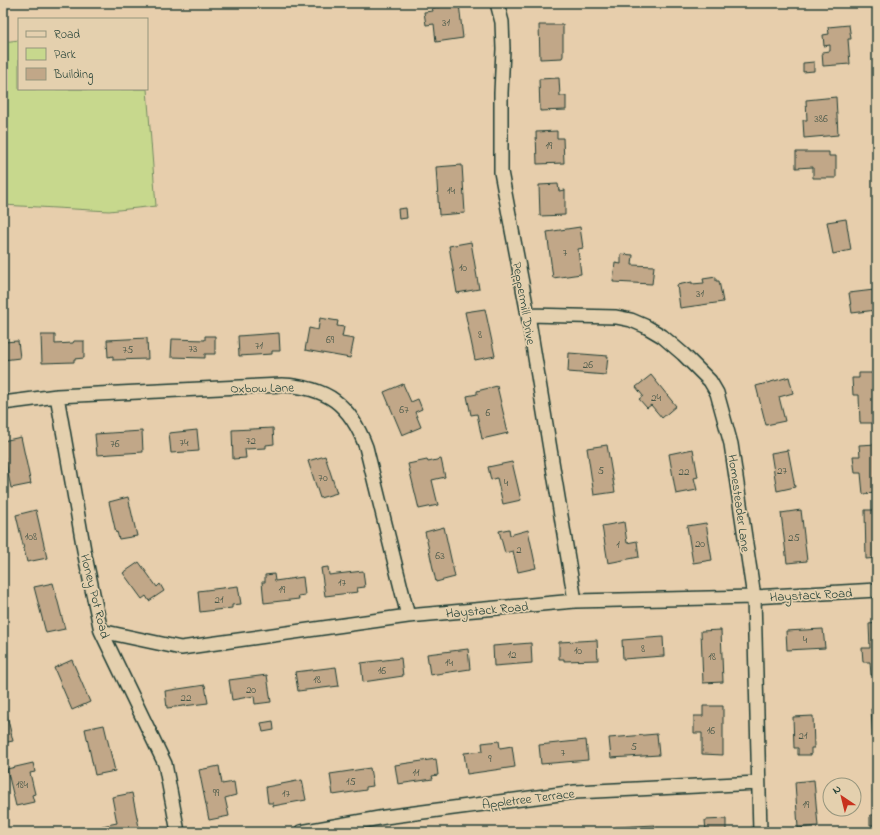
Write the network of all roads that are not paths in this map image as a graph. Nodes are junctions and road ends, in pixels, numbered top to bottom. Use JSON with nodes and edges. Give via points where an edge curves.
{"nodes":[{"id":1,"x":497,"y":3,"type":"edge"},
{"id":2,"x":528,"y":315,"type":"junction"},
{"id":3,"x":57,"y":396,"type":"junction"},
{"id":4,"x":3,"y":403,"type":"edge"},
{"id":5,"x":877,"y":590,"type":"edge"},
{"id":6,"x":754,"y":597,"type":"junction"},
{"id":7,"x":575,"y":601,"type":"junction"},
{"id":8,"x":408,"y":616,"type":"junction"},
{"id":9,"x":102,"y":631,"type":"junction"},
{"id":10,"x":758,"y":783,"type":"junction"},
{"id":11,"x":178,"y":832,"type":"edge"},
{"id":12,"x":301,"y":832,"type":"edge"},
{"id":13,"x":760,"y":832,"type":"edge"}],
"edges":[{"from":1,"to":2,"type":"street","name":"Peppermill Drive","via":[[502,22],[503,49],[501,172]]},
{"from":2,"to":6,"type":"street","name":"Homesteader Lane","via":[[616,317],[631,320],[662,336],[710,381],[717,393],[731,444]]},
{"from":2,"to":7,"type":"street","name":"Peppermill Drive"},
{"from":3,"to":4,"type":"street","name":"Oxbow Lane"},
{"from":3,"to":8,"type":"street","name":"Oxbow Lane","via":[[297,386],[310,388],[332,398],[350,415],[366,447]]},
{"from":3,"to":9,"type":"street","name":"Honey Pot Road","via":[[85,556]]},
{"from":5,"to":6,"type":"street","name":"Haystack Road"},
{"from":6,"to":7,"type":"street","name":"Haystack Road"},
{"from":6,"to":10,"type":"street","name":"Homesteader Lane"},
{"from":7,"to":8,"type":"street","name":"Haystack Road"},
{"from":8,"to":9,"type":"street","name":"Haystack Road","via":[[182,648]]},
{"from":9,"to":11,"type":"street","name":"Honey Pot Road","via":[[164,764]]},
{"from":10,"to":12,"type":"street","name":"Appletree Terrace","via":[[575,792],[385,817]]},
{"from":10,"to":13,"type":"street","name":"Homesteader Lane"}]}
